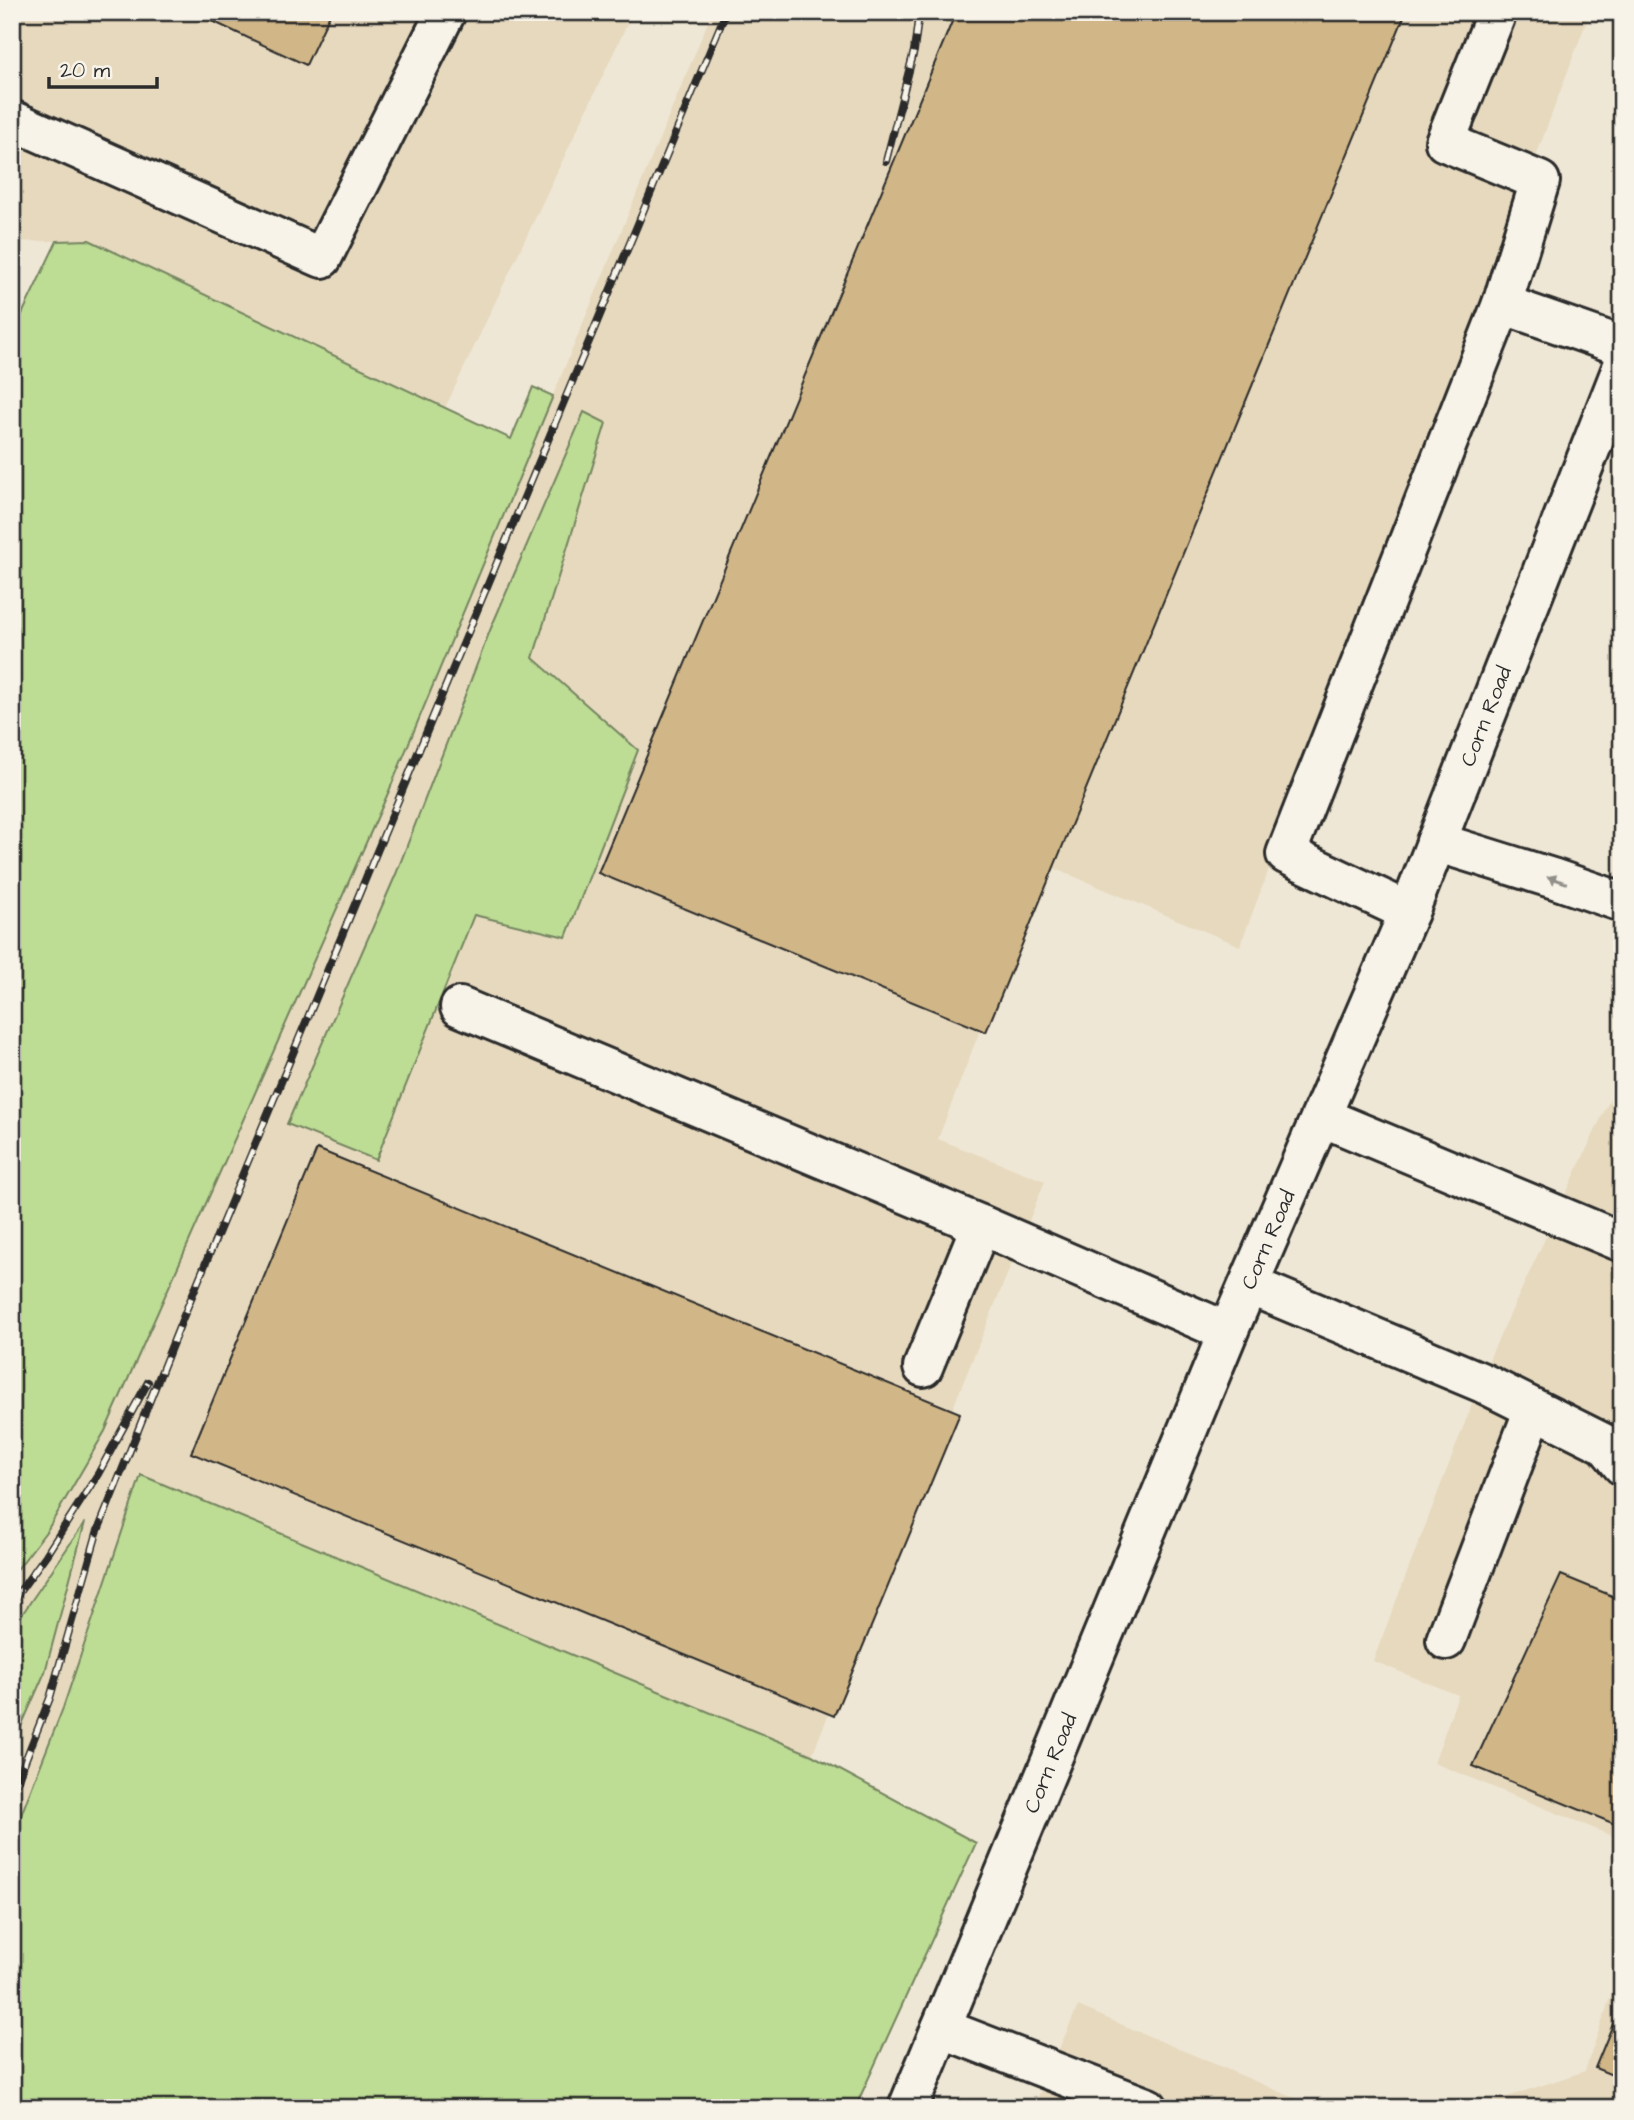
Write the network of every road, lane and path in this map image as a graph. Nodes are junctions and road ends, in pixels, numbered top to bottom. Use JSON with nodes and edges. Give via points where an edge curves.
{"nodes":[{"id":1,"x":446,"y":12,"type":"edge"},
{"id":2,"x":1497,"y":12,"type":"edge"},
{"id":3,"x":12,"y":120,"type":"edge"},
{"id":4,"x":1502,"y":304,"type":"junction"},
{"id":5,"x":1622,"y":345,"type":"edge"},
{"id":6,"x":1622,"y":368,"type":"edge"},
{"id":7,"x":1436,"y":842,"type":"junction"},
{"id":8,"x":1622,"y":902,"type":"edge"},
{"id":9,"x":1409,"y":912,"type":"junction"},
{"id":10,"x":460,"y":1007,"type":"dead end"},
{"id":11,"x":1322,"y":1117,"type":"junction"},
{"id":12,"x":981,"y":1226,"type":"junction"},
{"id":13,"x":1622,"y":1242,"type":"edge"},
{"id":14,"x":1249,"y":1285,"type":"junction"},
{"id":15,"x":1228,"y":1332,"type":"junction"},
{"id":16,"x":923,"y":1367,"type":"dead end"},
{"id":17,"x":1534,"y":1409,"type":"junction"},
{"id":18,"x":1622,"y":1465,"type":"edge"},
{"id":19,"x":1446,"y":1640,"type":"dead end"},
{"id":20,"x":941,"y":2028,"type":"junction"},
{"id":21,"x":1131,"y":2105,"type":"edge"},
{"id":22,"x":908,"y":2108,"type":"edge"}],
"edges":[{"from":1,"to":3,"type":"street","via":[[322,258]]},
{"from":2,"to":4,"type":"street","via":[[1445,142],[1540,181]]},
{"from":4,"to":5,"type":"street"},
{"from":4,"to":9,"type":"street","via":[[1286,854]]},
{"from":6,"to":7,"type":"street","name":"Corn Road"},
{"from":8,"to":7,"type":"street","one_way":true},
{"from":7,"to":9,"type":"street","name":"Corn Road"},
{"from":9,"to":11,"type":"street","name":"Corn Road"},
{"from":10,"to":12,"type":"street"},
{"from":11,"to":13,"type":"street"},
{"from":11,"to":14,"type":"street","name":"Corn Road"},
{"from":12,"to":15,"type":"street"},
{"from":12,"to":16,"type":"street"},
{"from":14,"to":15,"type":"street","name":"Corn Road"},
{"from":14,"to":17,"type":"street"},
{"from":15,"to":20,"type":"street","name":"Corn Road"},
{"from":17,"to":18,"type":"street","via":[[1605,1444]]},
{"from":17,"to":19,"type":"street"},
{"from":20,"to":21,"type":"street"},
{"from":20,"to":22,"type":"street","name":"Corn Road"}]}
